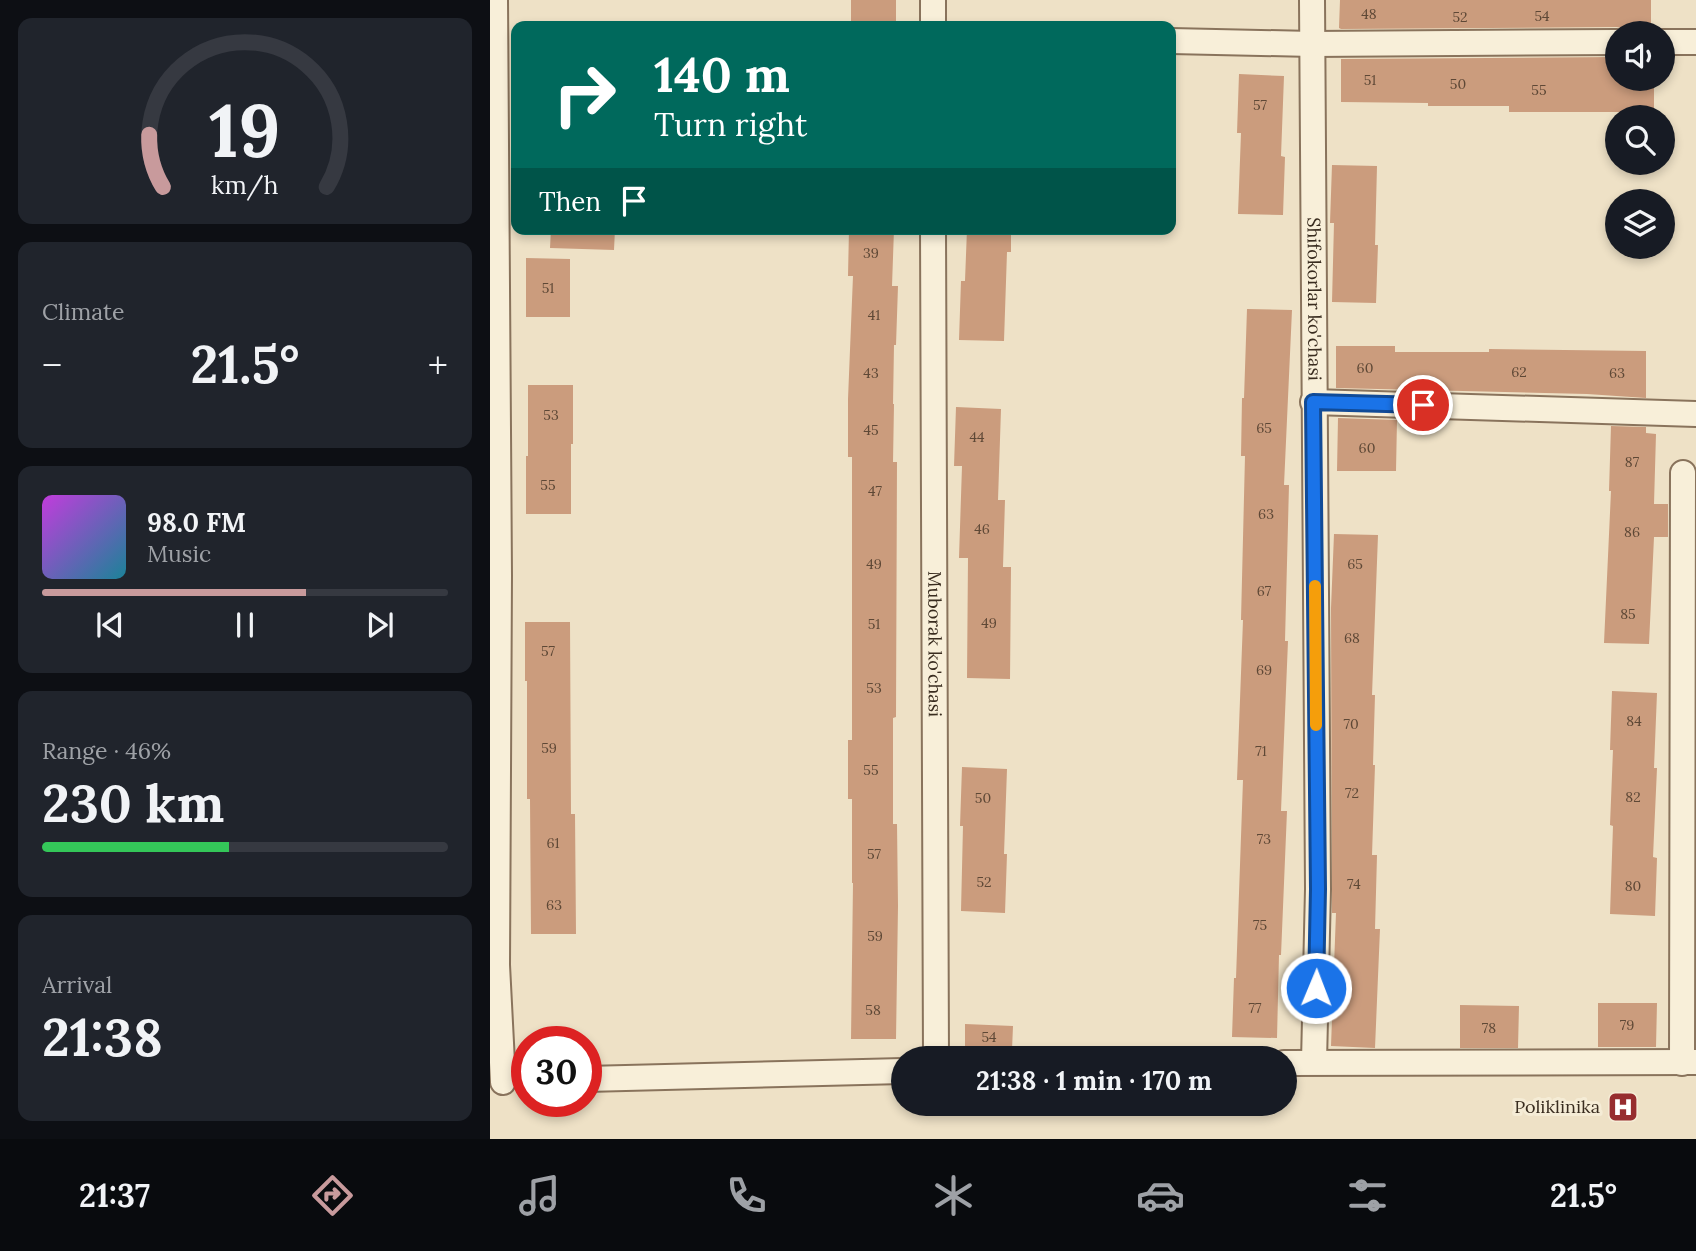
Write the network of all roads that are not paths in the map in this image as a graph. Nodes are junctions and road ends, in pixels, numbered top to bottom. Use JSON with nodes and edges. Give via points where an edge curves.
{"nodes":[{"id":1,"x":495,"y":0,"type":"edge"},
{"id":2,"x":933,"y":0,"type":"edge"},
{"id":3,"x":1312,"y":0,"type":"edge"},
{"id":4,"x":933,"y":21,"type":"edge"},
{"id":5,"x":1176,"y":41,"type":"edge"},
{"id":6,"x":1605,"y":42,"type":"edge"},
{"id":7,"x":1675,"y":42,"type":"edge"},
{"id":8,"x":1696,"y":42,"type":"edge"},
{"id":9,"x":1311,"y":44,"type":"junction"},
{"id":10,"x":501,"y":47,"type":"edge"},
{"id":11,"x":933,"y":235,"type":"edge"},
{"id":12,"x":1313,"y":402,"type":"junction"},
{"id":13,"x":1696,"y":414,"type":"edge"},
{"id":14,"x":1683,"y":473,"type":"dead end"},
{"id":15,"x":936,"y":1046,"type":"edge"},
{"id":16,"x":1314,"y":1062,"type":"junction"},
{"id":17,"x":1297,"y":1063,"type":"edge"},
{"id":18,"x":1689,"y":1063,"type":"edge"},
{"id":19,"x":891,"y":1071,"type":"edge"},
{"id":20,"x":602,"y":1079,"type":"edge"},
{"id":21,"x":507,"y":1082,"type":"edge"}],
"edges":[{"from":1,"to":10,"type":"street"},
{"from":2,"to":4,"type":"street"},
{"from":3,"to":9,"type":"street","name":"Shifokorlar ko'chasi"},
{"from":5,"to":9,"type":"street"},
{"from":6,"to":9,"type":"street"},
{"from":7,"to":8,"type":"street"},
{"from":9,"to":12,"type":"street","name":"Shifokorlar ko'chasi"},
{"from":10,"to":21,"type":"street","via":[[497,965]]},
{"from":11,"to":15,"type":"street","name":"Muborak ko'chasi"},
{"from":12,"to":13,"type":"street"},
{"from":12,"to":16,"type":"street","name":"Shifokorlar ko'chasi","via":[[1318,889]]},
{"from":14,"to":18,"type":"street"},
{"from":16,"to":17,"type":"street"},
{"from":16,"to":18,"type":"street"},
{"from":19,"to":20,"type":"street"}]}
